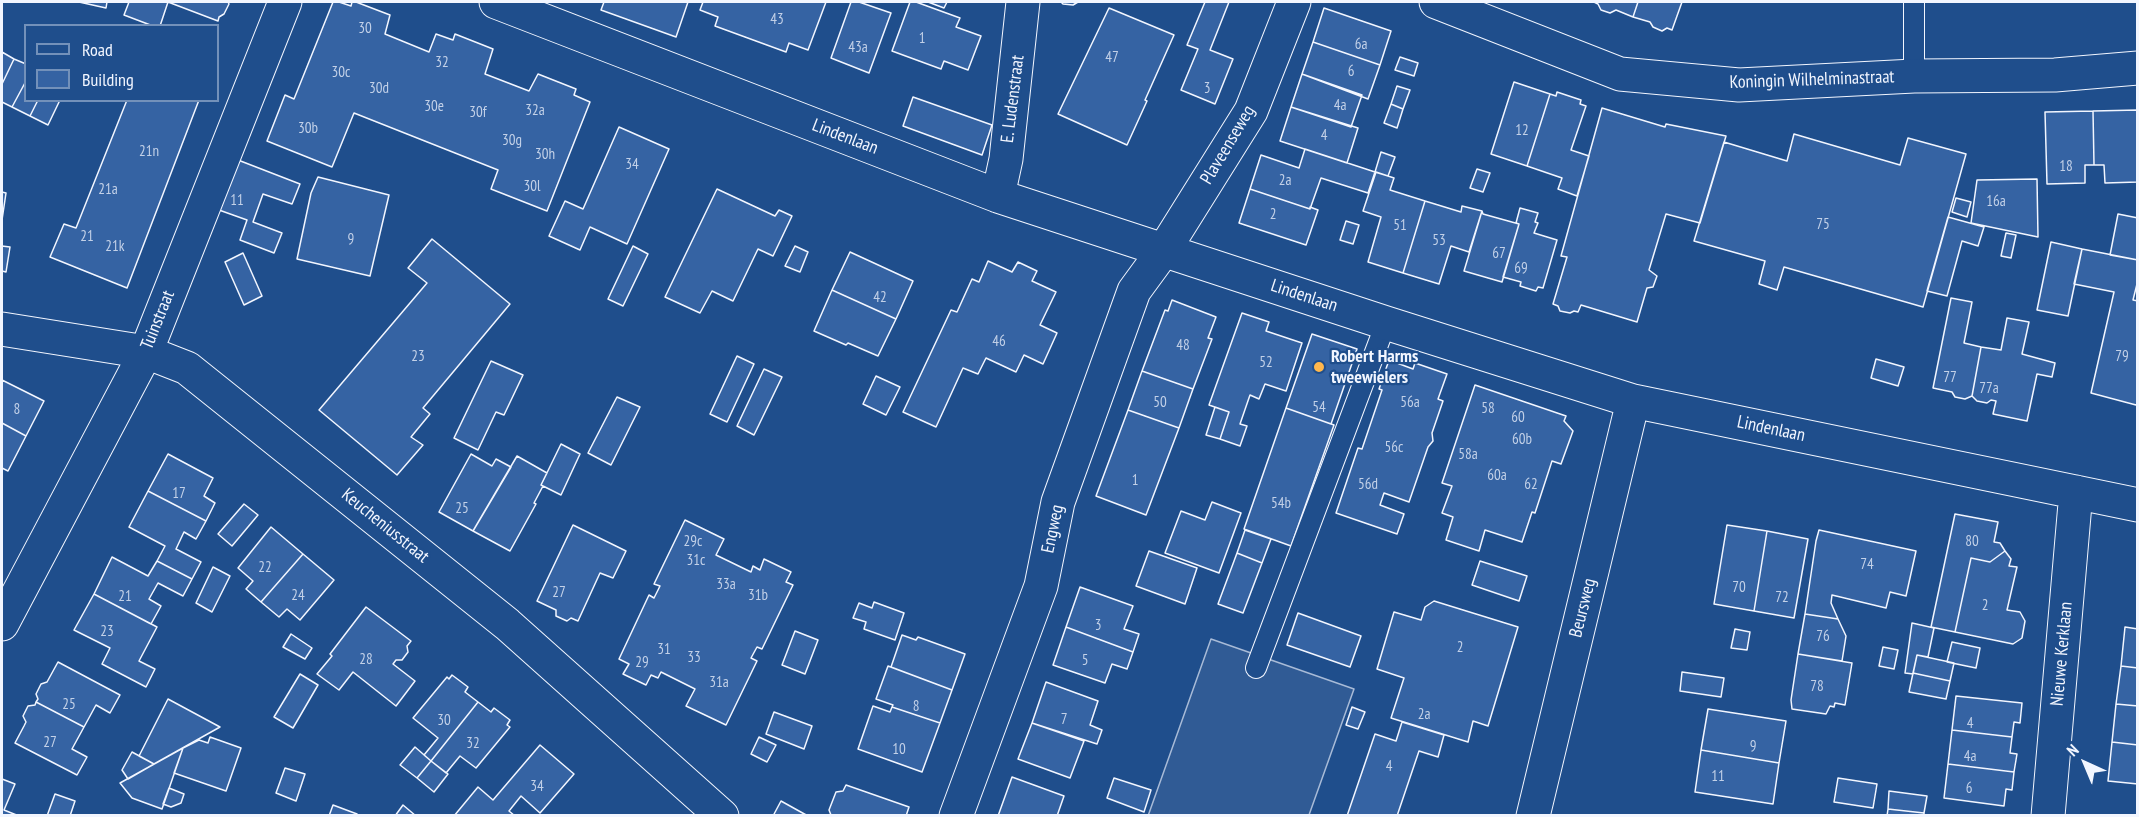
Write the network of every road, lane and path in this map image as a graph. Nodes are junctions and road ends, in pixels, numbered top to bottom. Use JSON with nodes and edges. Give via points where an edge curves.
{"nodes":[{"id":1,"x":285,"y":2,"type":"edge"},
{"id":2,"x":496,"y":2,"type":"edge"},
{"id":3,"x":1023,"y":2,"type":"edge"},
{"id":4,"x":1294,"y":2,"type":"edge"},
{"id":5,"x":1436,"y":2,"type":"edge"},
{"id":6,"x":1914,"y":2,"type":"edge"},
{"id":7,"x":2138,"y":68,"type":"edge"},
{"id":8,"x":1914,"y":76,"type":"junction"},
{"id":9,"x":998,"y":196,"type":"junction"},
{"id":10,"x":1164,"y":250,"type":"junction"},
{"id":11,"x":1386,"y":323,"type":"junction"},
{"id":12,"x":2,"y":329,"type":"edge"},
{"id":13,"x":146,"y":352,"type":"junction"},
{"id":14,"x":1633,"y":401,"type":"junction"},
{"id":15,"x":2076,"y":492,"type":"junction"},
{"id":16,"x":2138,"y":505,"type":"edge"},
{"id":17,"x":2,"y":624,"type":"edge"},
{"id":18,"x":1256,"y":668,"type":"dead end"},
{"id":19,"x":722,"y":816,"type":"edge"},
{"id":20,"x":956,"y":816,"type":"edge"},
{"id":21,"x":1533,"y":816,"type":"edge"},
{"id":22,"x":2048,"y":816,"type":"edge"}],
"edges":[{"from":1,"to":13,"type":"street","name":"Tuinstraat"},
{"from":2,"to":9,"type":"street","name":"Lindenlaan"},
{"from":3,"to":9,"type":"street","name":"E. Ludenstraat"},
{"from":4,"to":10,"type":"street","name":"Plaveenseweg","via":[[1251,111]]},
{"from":5,"to":8,"type":"street","name":"Koningin Wilhelminastraat","via":[[1620,74],[1739,86]]},
{"from":6,"to":8,"type":"lane","name":"Koningin Wilhelminastraat"},
{"from":7,"to":8,"type":"street","name":"Koningin Wilhelminastraat","via":[[2055,75]]},
{"from":9,"to":10,"type":"street","name":"Lindenlaan"},
{"from":10,"to":11,"type":"street","name":"Lindenlaan"},
{"from":10,"to":20,"type":"street","name":"Engweg","via":[[1134,291],[1058,501],[1041,586]]},
{"from":11,"to":14,"type":"street","name":"Lindenlaan"},
{"from":11,"to":18,"type":"lane"},
{"from":12,"to":13,"type":"street","name":"Keucheniusstraat"},
{"from":13,"to":17,"type":"street","name":"Tuinstraat"},
{"from":13,"to":19,"type":"street","name":"Keucheniusstraat","via":[[187,368],[507,624]]},
{"from":14,"to":15,"type":"street","name":"Lindenlaan"},
{"from":14,"to":21,"type":"street","name":"Beursweg"},
{"from":15,"to":16,"type":"street","name":"Lindenlaan"},
{"from":15,"to":22,"type":"street","name":"Nieuwe Kerklaan"}]}
